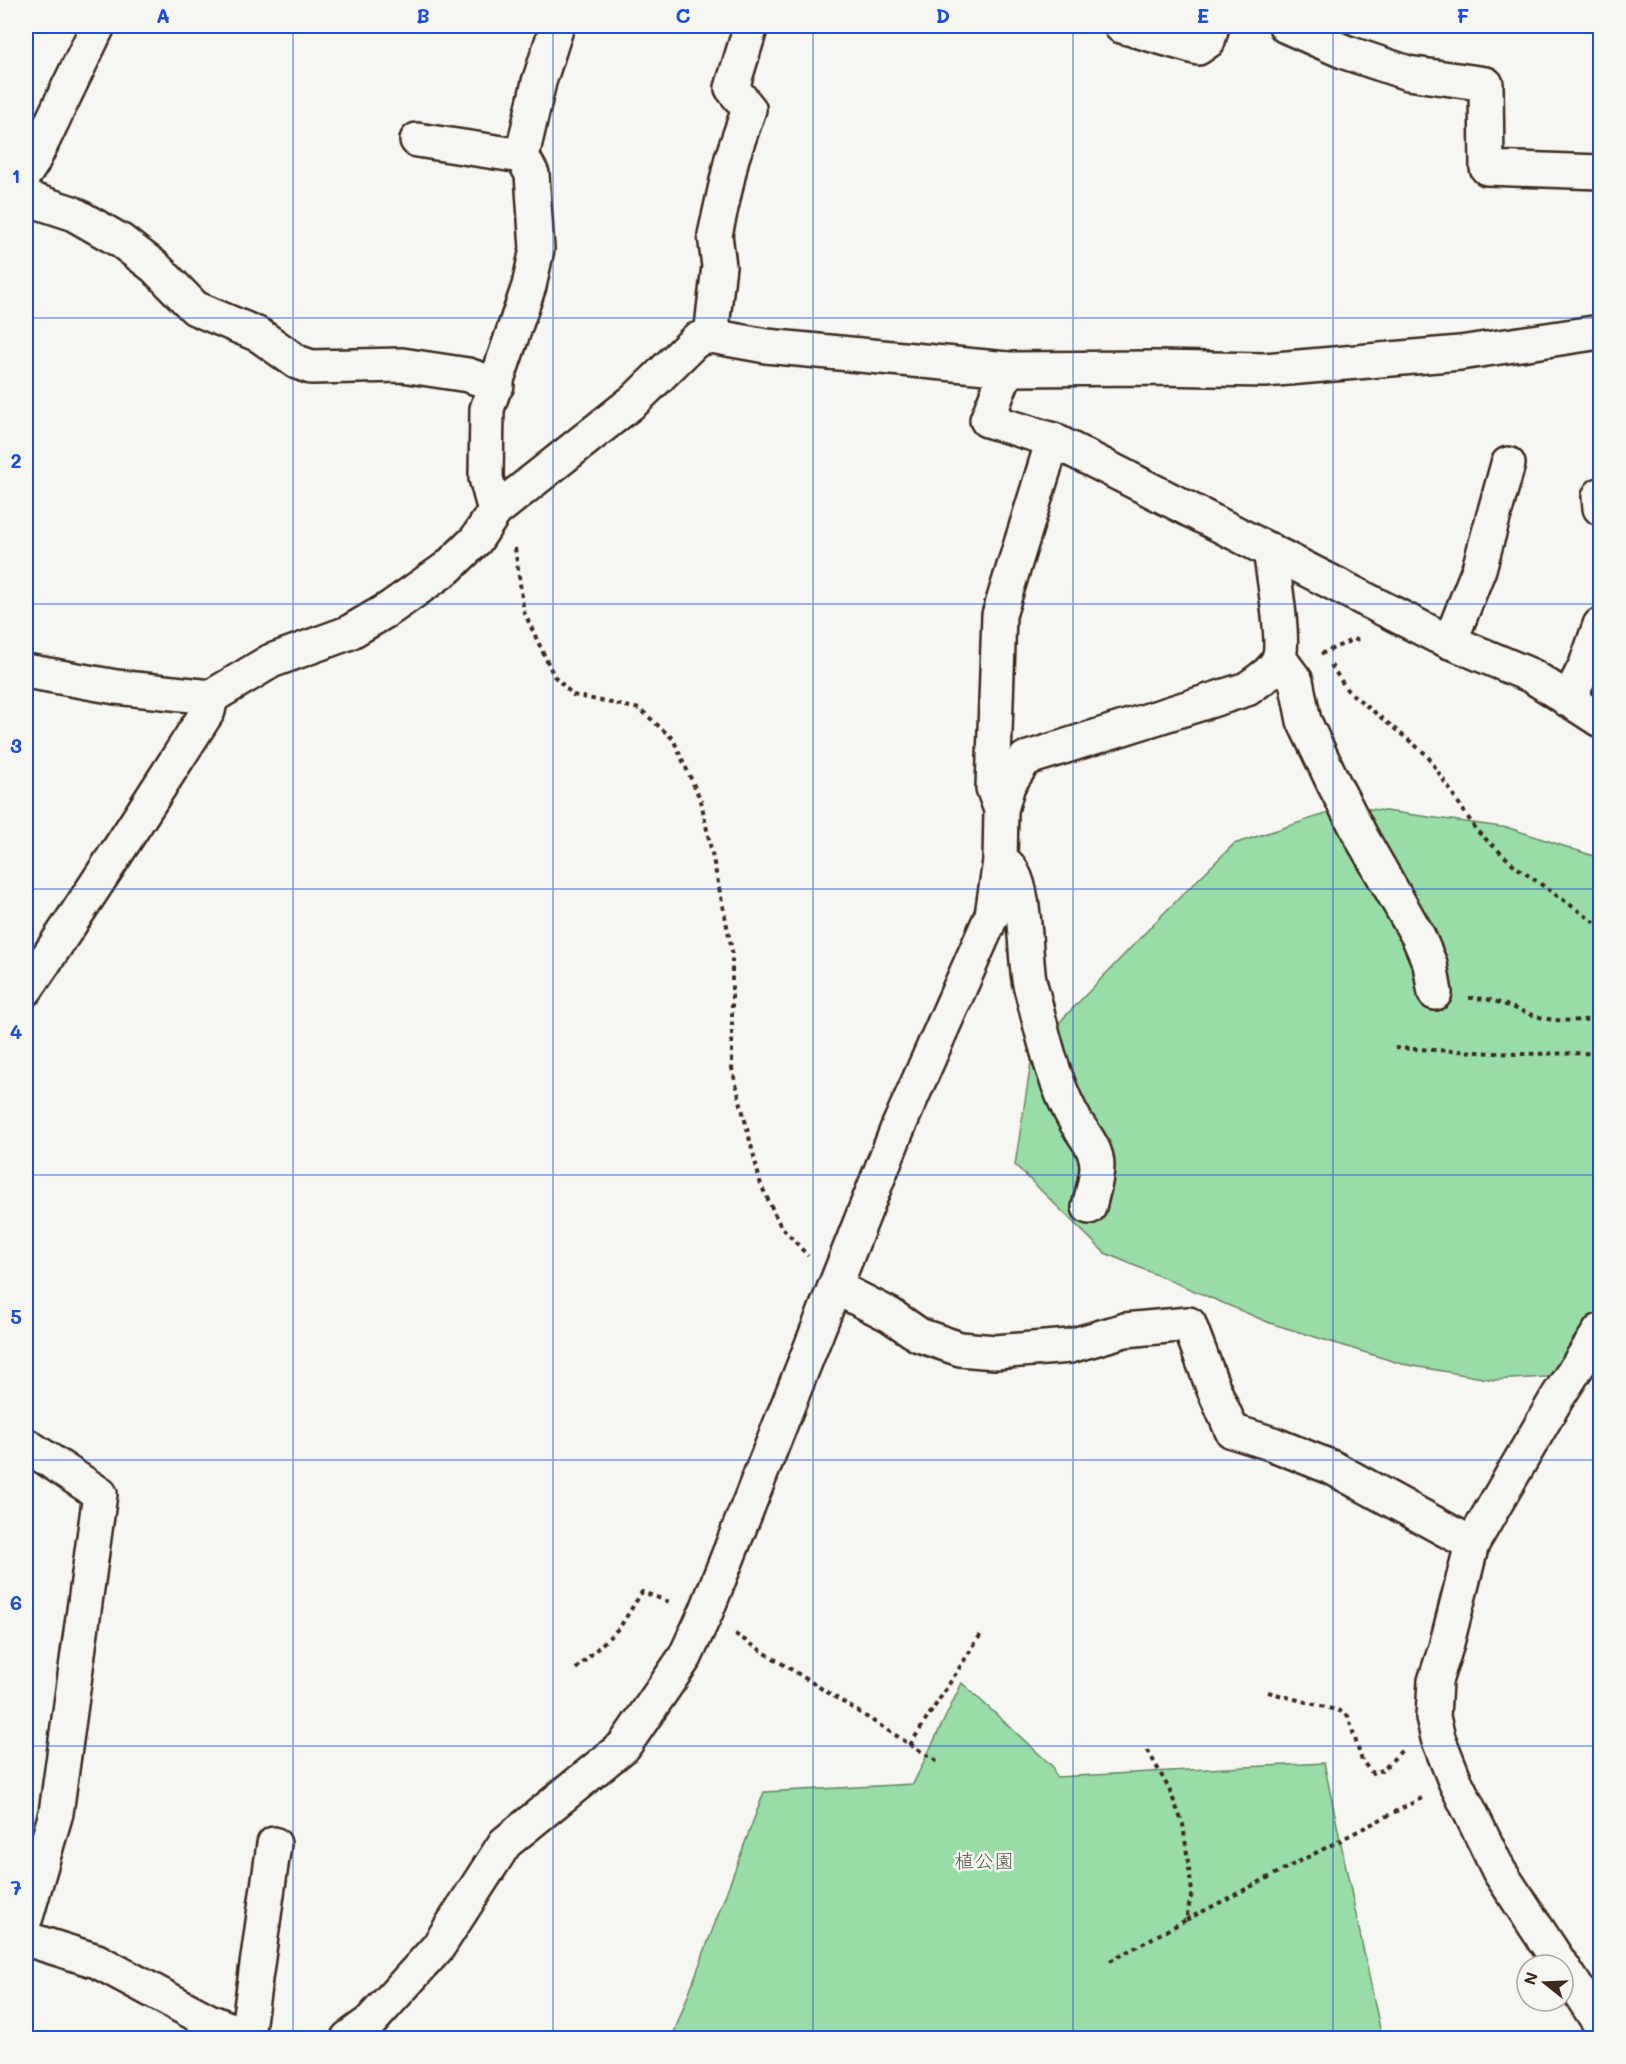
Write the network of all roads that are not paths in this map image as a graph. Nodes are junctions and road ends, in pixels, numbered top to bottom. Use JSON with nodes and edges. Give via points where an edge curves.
{"nodes":[{"id":1,"x":98,"y":26,"type":"edge"},
{"id":2,"x":557,"y":26,"type":"edge"},
{"id":3,"x":751,"y":26,"type":"edge"},
{"id":4,"x":1121,"y":26,"type":"edge"},
{"id":5,"x":1212,"y":26,"type":"edge"},
{"id":6,"x":1286,"y":26,"type":"edge"},
{"id":7,"x":417,"y":140,"type":"dead end"},
{"id":8,"x":522,"y":156,"type":"junction"},
{"id":9,"x":28,"y":165,"type":"edge"},
{"id":10,"x":1600,"y":172,"type":"edge"},
{"id":11,"x":26,"y":198,"type":"edge"},
{"id":12,"x":1600,"y":332,"type":"edge"},
{"id":13,"x":711,"y":336,"type":"junction"},
{"id":14,"x":1007,"y":369,"type":"junction"},
{"id":15,"x":497,"y":385,"type":"junction"},
{"id":16,"x":1053,"y":440,"type":"junction"},
{"id":17,"x":1508,"y":464,"type":"dead end"},
{"id":18,"x":1600,"y":495,"type":"edge"},
{"id":19,"x":502,"y":506,"type":"junction"},
{"id":20,"x":1600,"y":508,"type":"edge"},
{"id":21,"x":1270,"y":550,"type":"junction"},
{"id":22,"x":1600,"y":625,"type":"edge"},
{"id":23,"x":1450,"y":642,"type":"junction"},
{"id":24,"x":1279,"y":658,"type":"junction"},
{"id":25,"x":26,"y":671,"type":"edge"},
{"id":26,"x":212,"y":697,"type":"junction"},
{"id":27,"x":1568,"y":700,"type":"junction"},
{"id":28,"x":1600,"y":720,"type":"edge"},
{"id":29,"x":1000,"y":810,"type":"junction"},
{"id":30,"x":1000,"y":861,"type":"junction"},
{"id":31,"x":26,"y":989,"type":"edge"},
{"id":32,"x":1449,"y":995,"type":"road end"},
{"id":33,"x":1089,"y":1207,"type":"dead end"},
{"id":34,"x":837,"y":1282,"type":"junction"},
{"id":35,"x":1600,"y":1330,"type":"edge"},
{"id":36,"x":26,"y":1445,"type":"edge"},
{"id":37,"x":1472,"y":1544,"type":"junction"},
{"id":38,"x":274,"y":1844,"type":"dead end"},
{"id":39,"x":26,"y":1917,"type":"edge"},
{"id":40,"x":26,"y":1941,"type":"edge"},
{"id":41,"x":1553,"y":1953,"type":"edge"},
{"id":42,"x":1575,"y":1986,"type":"edge"},
{"id":43,"x":1600,"y":2024,"type":"edge"},
{"id":44,"x":249,"y":2037,"type":"edge"},
{"id":45,"x":348,"y":2038,"type":"edge"}],
"edges":[{"from":1,"to":9,"type":"street"},
{"from":2,"to":8,"type":"street"},
{"from":3,"to":13,"type":"street","via":[[732,88],[749,109],[732,158],[715,235],[719,266]]},
{"from":4,"to":5,"type":"street","via":[[1198,48],[1208,41]]},
{"from":6,"to":10,"type":"street","via":[[1345,52],[1408,73],[1486,84],[1487,168]]},
{"from":7,"to":8,"type":"street"},
{"from":8,"to":15,"type":"street","via":[[532,174],[537,249]]},
{"from":11,"to":15,"type":"street","via":[[72,213],[121,241],[155,267],[195,308],[259,335],[297,362],[311,367],[402,365],[468,375]]},
{"from":12,"to":14,"type":"street","via":[[1460,353],[1265,370]]},
{"from":13,"to":14,"type":"street","via":[[766,346]]},
{"from":13,"to":19,"type":"street","via":[[696,340],[635,400]]},
{"from":14,"to":16,"type":"street","via":[[987,420]]},
{"from":15,"to":19,"type":"street","via":[[487,409],[486,478]]},
{"from":16,"to":21,"type":"street"},
{"from":16,"to":29,"type":"street","via":[[999,615],[993,788]]},
{"from":17,"to":23,"type":"street","via":[[1479,569]]},
{"from":18,"to":20,"type":"street"},
{"from":19,"to":26,"type":"street","via":[[476,540],[447,568],[390,609],[348,633],[271,661]]},
{"from":21,"to":23,"type":"street"},
{"from":21,"to":24,"type":"street"},
{"from":22,"to":27,"type":"street"},
{"from":23,"to":27,"type":"street","via":[[1532,676]]},
{"from":24,"to":29,"type":"street","via":[[1269,674],[1248,688],[1025,759],[1008,785]]},
{"from":24,"to":32,"type":"street","via":[[1296,681],[1304,721],[1334,784]]},
{"from":25,"to":26,"type":"street","via":[[116,687]]},
{"from":26,"to":31,"type":"street","via":[[208,711]]},
{"from":27,"to":28,"type":"street"},
{"from":29,"to":30,"type":"street"},
{"from":30,"to":33,"type":"street","via":[[1014,872],[1025,921],[1027,972],[1048,1051],[1075,1119],[1093,1148],[1097,1166]]},
{"from":30,"to":34,"type":"street","via":[[992,915],[897,1130]]},
{"from":34,"to":37,"type":"street","via":[[920,1335],[960,1349],[995,1352],[1070,1346],[1125,1330],[1189,1324],[1232,1431],[1333,1468]]},
{"from":34,"to":45,"type":"street","via":[[685,1657],[624,1746],[505,1842],[438,1947],[370,2022]]},
{"from":35,"to":37,"type":"street"},
{"from":36,"to":39,"type":"street","via":[[100,1494],[56,1813]]},
{"from":37,"to":41,"type":"street","via":[[1435,1681],[1433,1717],[1455,1781],[1499,1871]]},
{"from":38,"to":44,"type":"street"},
{"from":40,"to":44,"type":"street","via":[[97,1961],[209,2021]]},
{"from":42,"to":43,"type":"street"}]}
